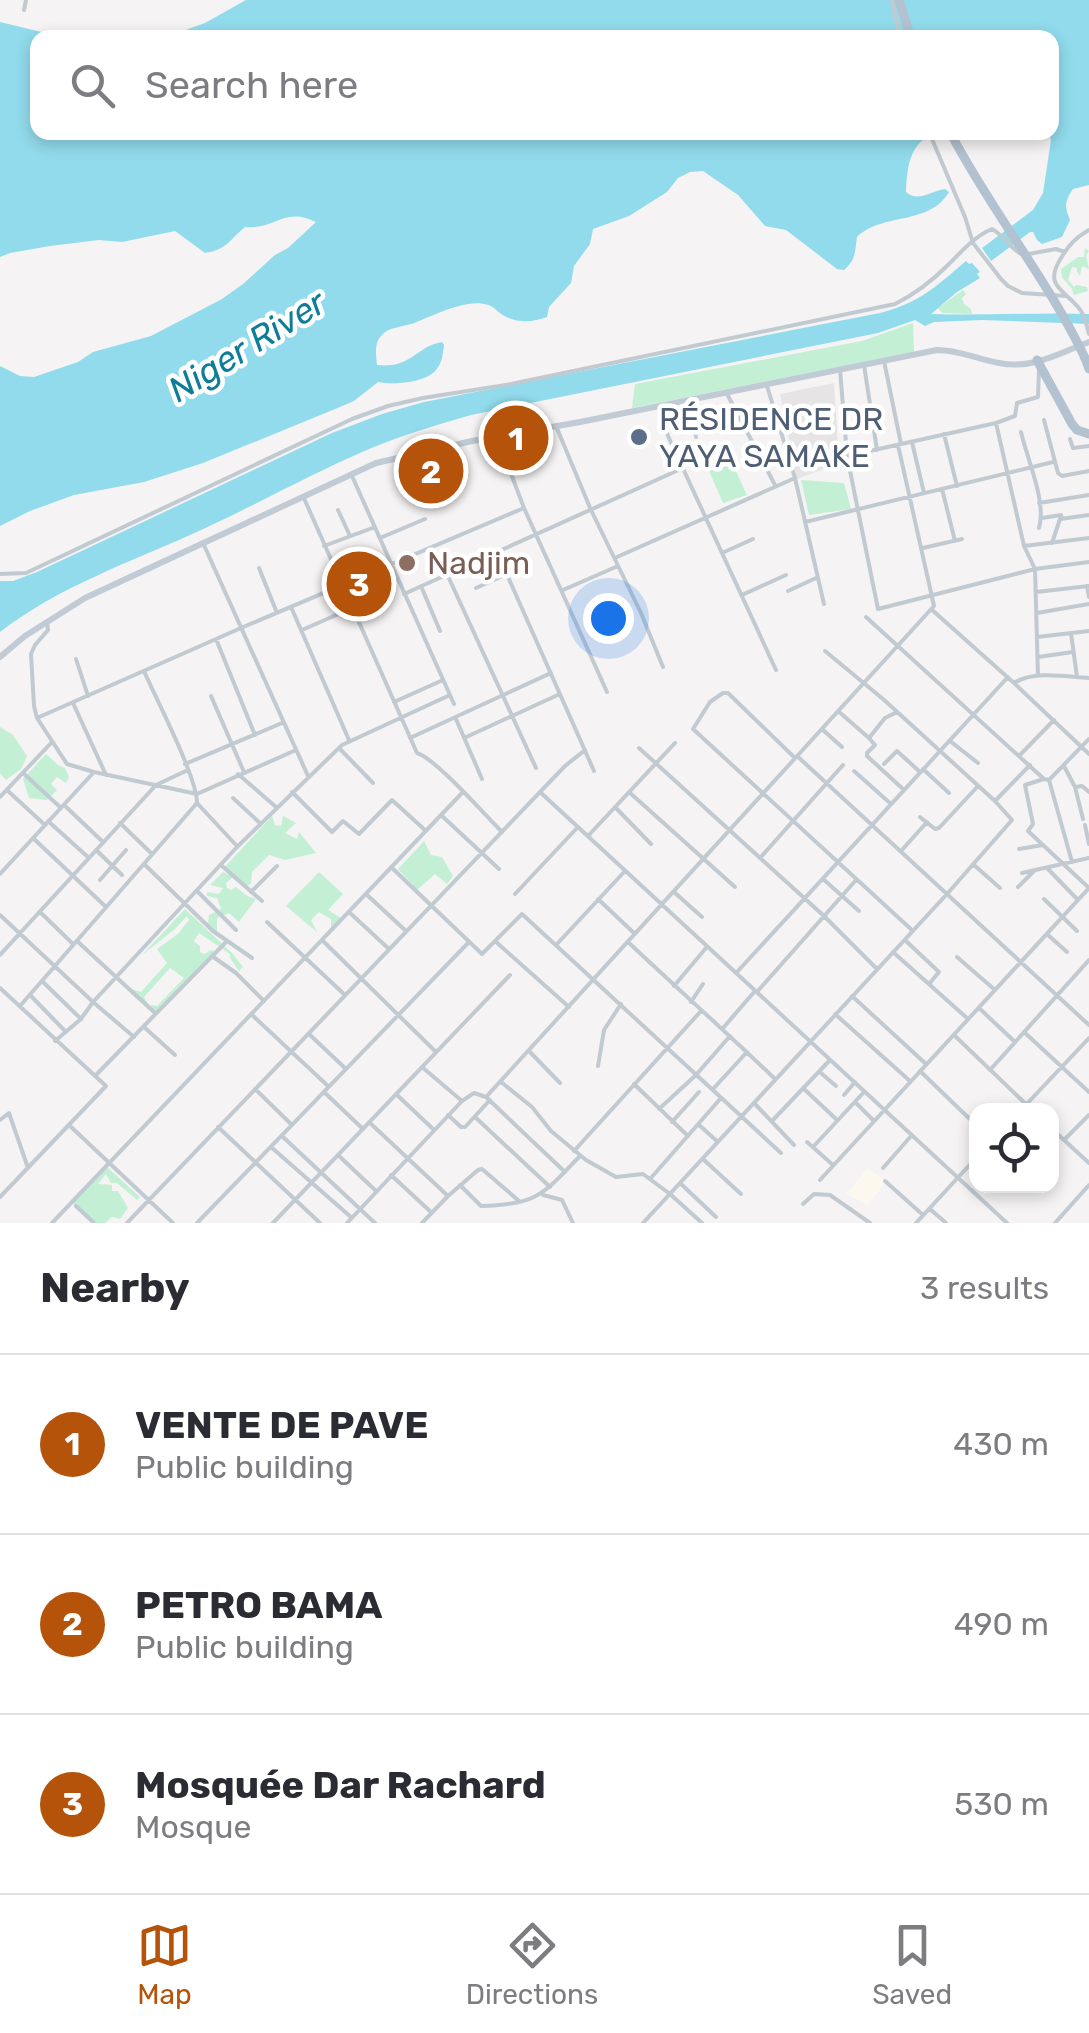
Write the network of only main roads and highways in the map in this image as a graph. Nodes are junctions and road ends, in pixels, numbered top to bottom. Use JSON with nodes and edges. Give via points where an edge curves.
{"nodes":[{"id":1,"x":897,"y":1,"type":"edge"},
{"id":2,"x":910,"y":30,"type":"edge"},
{"id":3,"x":956,"y":140,"type":"edge"},
{"id":4,"x":1088,"y":336,"type":"edge"},
{"id":5,"x":1087,"y":357,"type":"edge"},
{"id":6,"x":1040,"y":362,"type":"junction"},
{"id":7,"x":1089,"y":369,"type":"edge"},
{"id":8,"x":1089,"y":432,"type":"edge"},
{"id":9,"x":0,"y":657,"type":"edge"}],
"edges":[{"from":1,"to":2,"type":"main road"},
{"from":3,"to":5,"type":"main road","bridge":true},
{"from":4,"to":6,"type":"main road"},
{"from":5,"to":7,"type":"main road"},
{"from":6,"to":8,"type":"main road","via":[[1072,418]]},
{"from":6,"to":9,"type":"main road","via":[[937,350],[382,462],[86,598]]}]}
